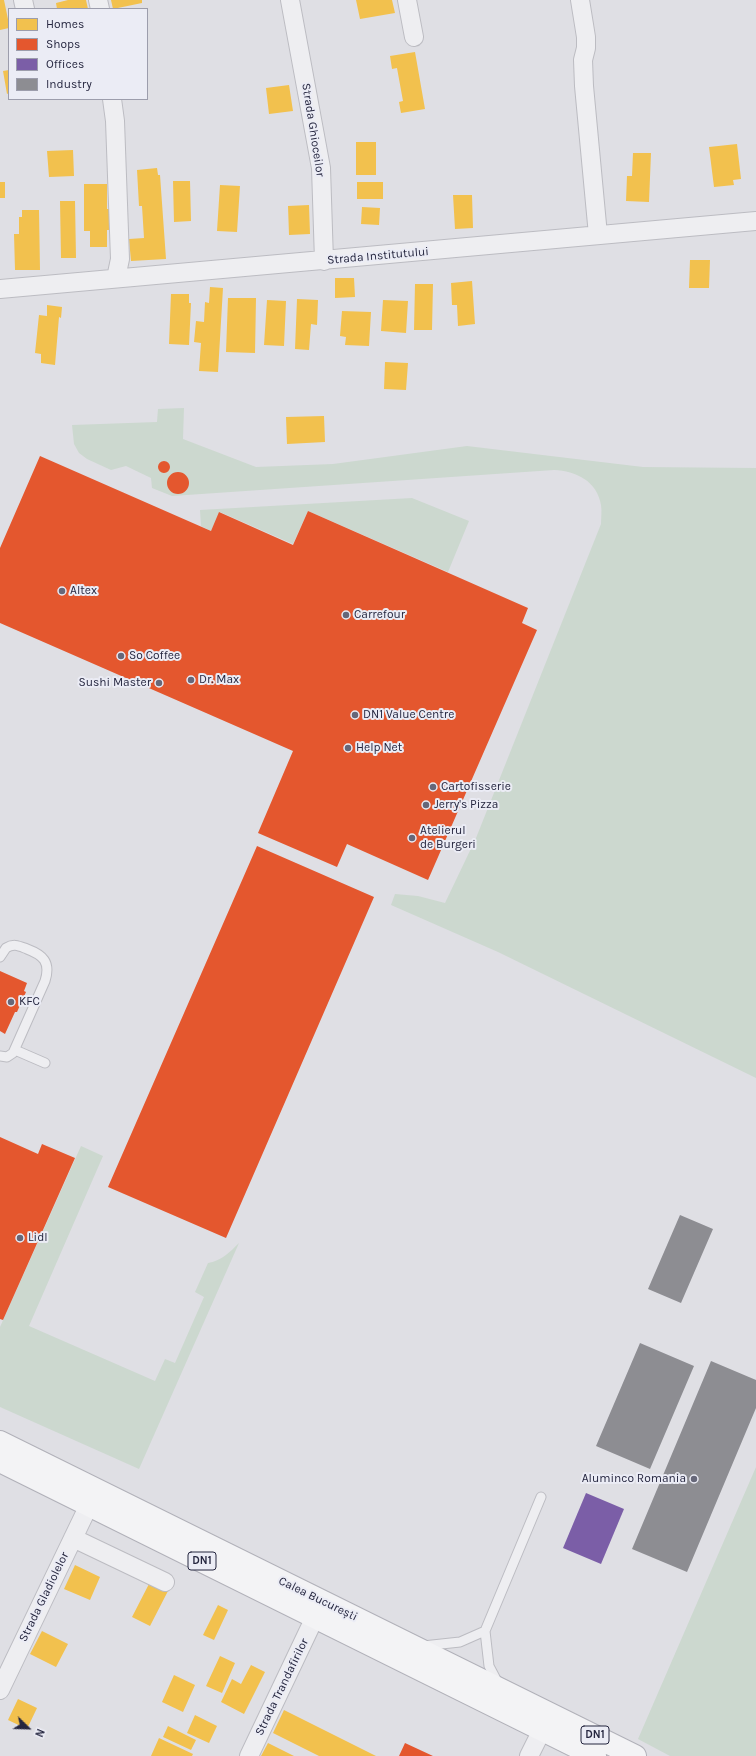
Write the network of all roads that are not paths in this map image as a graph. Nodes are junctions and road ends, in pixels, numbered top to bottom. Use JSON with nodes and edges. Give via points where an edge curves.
{"nodes":[{"id":1,"x":290,"y":0,"type":"edge"},
{"id":2,"x":407,"y":0,"type":"edge"},
{"id":3,"x":580,"y":0,"type":"edge"},
{"id":4,"x":414,"y":37,"type":"dead end"},
{"id":5,"x":112,"y":100,"type":"edge"},
{"id":6,"x":756,"y":220,"type":"edge"},
{"id":7,"x":598,"y":235,"type":"junction"},
{"id":8,"x":324,"y":261,"type":"junction"},
{"id":9,"x":116,"y":278,"type":"junction"},
{"id":10,"x":0,"y":289,"type":"edge"},
{"id":11,"x":0,"y":957,"type":"edge"},
{"id":12,"x":14,"y":1050,"type":"junction"},
{"id":13,"x":0,"y":1056,"type":"edge"},
{"id":14,"x":45,"y":1063,"type":"dead end"},
{"id":15,"x":0,"y":1429,"type":"edge"},
{"id":16,"x":0,"y":1442,"type":"edge"},
{"id":17,"x":0,"y":1461,"type":"edge"},
{"id":18,"x":94,"y":1497,"type":"junction"},
{"id":19,"x":541,"y":1497,"type":"dead end"},
{"id":20,"x":73,"y":1538,"type":"junction"},
{"id":21,"x":165,"y":1582,"type":"dead end"},
{"id":22,"x":315,"y":1617,"type":"junction"},
{"id":23,"x":485,"y":1631,"type":"junction"},
{"id":24,"x":415,"y":1646,"type":"junction"},
{"id":25,"x":0,"y":1690,"type":"edge"},
{"id":26,"x":505,"y":1691,"type":"junction"},
{"id":27,"x":542,"y":1730,"type":"junction"},
{"id":28,"x":249,"y":1756,"type":"edge"},
{"id":29,"x":529,"y":1756,"type":"edge"},
{"id":30,"x":595,"y":1756,"type":"edge"},
{"id":31,"x":635,"y":1756,"type":"edge"}],
"edges":[{"from":1,"to":8,"type":"street","name":"Strada Ghioceilor","via":[[321,168]]},
{"from":2,"to":4,"type":"street"},
{"from":3,"to":7,"type":"street","via":[[586,38],[583,60],[584,86]]},
{"from":5,"to":9,"type":"street","via":[[120,259]]},
{"from":6,"to":7,"type":"street","name":"Strada Institutului"},
{"from":7,"to":8,"type":"street","name":"Strada Institutului"},
{"from":8,"to":9,"type":"street","name":"Strada Institutului"},
{"from":9,"to":10,"type":"street","name":"Strada Institutului"},
{"from":11,"to":12,"type":"lane","via":[[6,948],[15,945],[39,954],[47,968],[45,981]]},
{"from":12,"to":13,"type":"lane","via":[[11,1056]]},
{"from":12,"to":14,"type":"lane"},
{"from":15,"to":18,"type":"highway","via":[[66,1463],[87,1478]]},
{"from":16,"to":18,"type":"highway","name":"Calea București","number":"DN1"},
{"from":17,"to":18,"type":"highway","name":"Calea București","number":"DN1"},
{"from":18,"to":20,"type":"street","name":"Strada Gladiolelor"},
{"from":18,"to":22,"type":"highway","name":"Calea București","number":"DN1"},
{"from":18,"to":24,"type":"highway","name":"Calea București","number":"DN1"},
{"from":19,"to":23,"type":"lane"},
{"from":20,"to":21,"type":"street"},
{"from":20,"to":25,"type":"street","name":"Strada Gladiolelor"},
{"from":22,"to":27,"type":"highway","name":"Calea București","number":"DN1"},
{"from":22,"to":28,"type":"street","name":"Strada Trandafirilor"},
{"from":23,"to":24,"type":"lane","via":[[460,1642]]},
{"from":23,"to":26,"type":"lane","via":[[489,1666],[495,1680]]},
{"from":24,"to":26,"type":"highway","name":"Calea București","number":"DN1"},
{"from":26,"to":31,"type":"highway","name":"Calea București","number":"DN1"},
{"from":27,"to":29,"type":"street"},
{"from":27,"to":30,"type":"highway","name":"Calea București","number":"DN1"}]}
